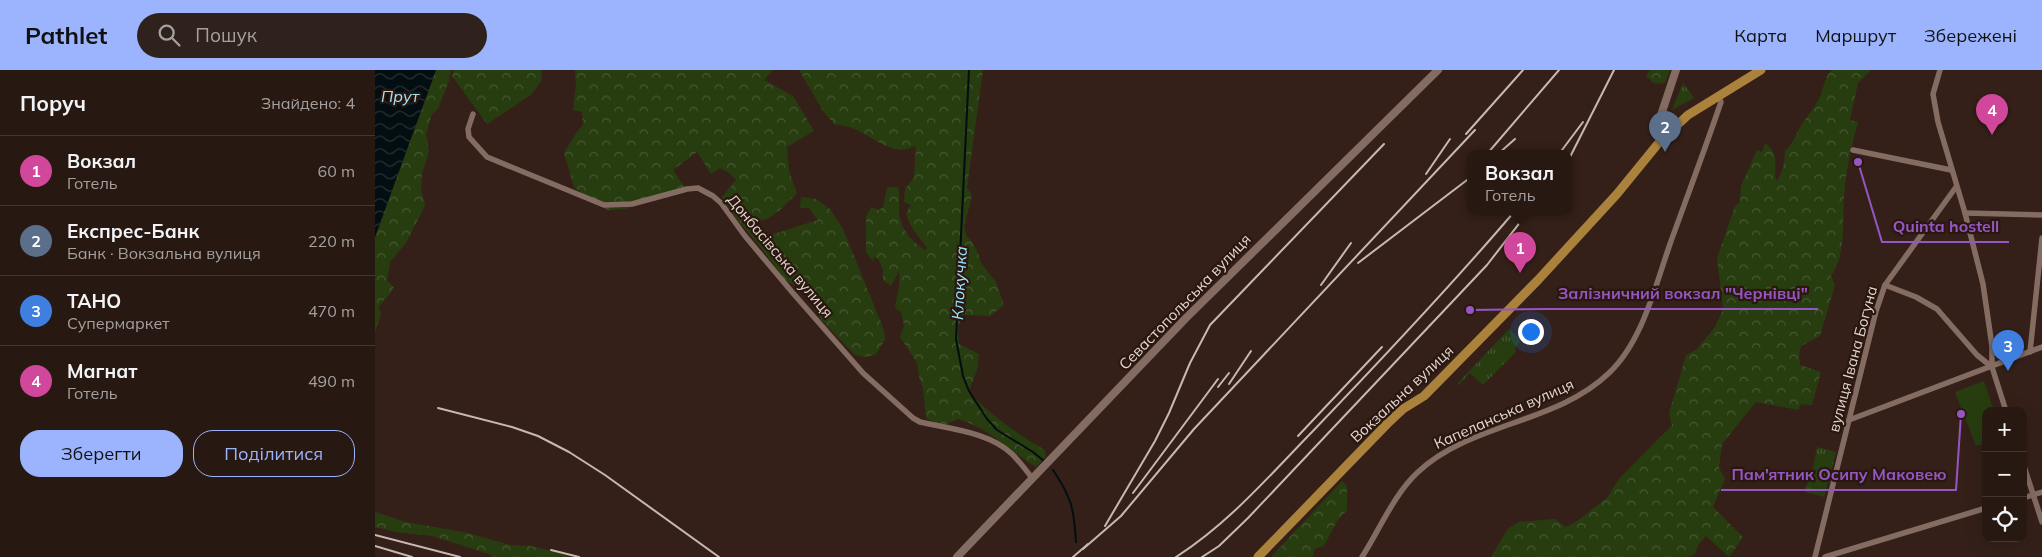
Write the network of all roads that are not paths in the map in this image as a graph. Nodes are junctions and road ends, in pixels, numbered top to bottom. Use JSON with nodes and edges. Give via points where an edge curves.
{"nodes":[{"id":1,"x":1437,"y":70,"type":"edge"},
{"id":2,"x":1676,"y":70,"type":"edge"},
{"id":3,"x":1761,"y":70,"type":"edge"},
{"id":4,"x":1940,"y":70,"type":"edge"},
{"id":5,"x":1718,"y":96,"type":"junction"},
{"id":6,"x":473,"y":114,"type":"dead end"},
{"id":7,"x":1668,"y":134,"type":"junction"},
{"id":8,"x":1853,"y":150,"type":"dead end"},
{"id":9,"x":1951,"y":170,"type":"junction"},
{"id":10,"x":1956,"y":187,"type":"junction"},
{"id":11,"x":1965,"y":213,"type":"junction"},
{"id":12,"x":2042,"y":215,"type":"edge"},
{"id":13,"x":2042,"y":238,"type":"edge"},
{"id":14,"x":1885,"y":285,"type":"junction"},
{"id":15,"x":2042,"y":347,"type":"edge"},
{"id":16,"x":2030,"y":352,"type":"junction"},
{"id":17,"x":1992,"y":367,"type":"junction"},
{"id":18,"x":2005,"y":407,"type":"edge"},
{"id":19,"x":1849,"y":420,"type":"junction"},
{"id":20,"x":2027,"y":475,"type":"edge"},
{"id":21,"x":1032,"y":478,"type":"junction"},
{"id":22,"x":2042,"y":492,"type":"edge"},
{"id":23,"x":2034,"y":495,"type":"junction"},
{"id":24,"x":2027,"y":497,"type":"edge"},
{"id":25,"x":1982,"y":509,"type":"edge"},
{"id":26,"x":2042,"y":522,"type":"edge"},
{"id":27,"x":957,"y":557,"type":"edge"},
{"id":28,"x":1257,"y":557,"type":"edge"},
{"id":29,"x":1362,"y":557,"type":"edge"},
{"id":30,"x":1815,"y":557,"type":"edge"},
{"id":31,"x":1825,"y":557,"type":"edge"}],
"edges":[{"from":1,"to":21,"type":"street","name":"Севастопольська вулиця","via":[[1186,318]]},
{"from":2,"to":7,"type":"street","via":[[1661,115],[1661,124]]},
{"from":3,"to":5,"type":"main road","name":"Вокзальна вулиця"},
{"from":4,"to":9,"type":"street","via":[[1933,94]]},
{"from":5,"to":7,"type":"main road","name":"Вокзальна вулиця","via":[[1688,115]]},
{"from":5,"to":29,"type":"street","name":"Капеланська вулиця","via":[[1721,102],[1649,302],[1622,358],[1601,380],[1572,400],[1461,444],[1426,466],[1408,483]]},
{"from":6,"to":21,"type":"street","name":"Донбасівська вулиця","via":[[468,128],[469,137],[487,157],[603,205],[632,204],[698,188],[713,196],[863,373],[913,418],[994,442],[1011,454]]},
{"from":7,"to":28,"type":"main road","name":"Вокзальна вулиця","via":[[1538,280],[1421,399],[1403,409],[1387,424]]},
{"from":8,"to":9,"type":"street"},
{"from":9,"to":10,"type":"street"},
{"from":10,"to":11,"type":"street"},
{"from":10,"to":14,"type":"street","name":"вулиця Івана Богуна"},
{"from":11,"to":12,"type":"street"},
{"from":11,"to":17,"type":"street","via":[[1983,284]]},
{"from":13,"to":16,"type":"street"},
{"from":14,"to":17,"type":"street","via":[[1917,297],[1937,309]]},
{"from":14,"to":19,"type":"street","name":"вулиця Івана Богуна"},
{"from":15,"to":16,"type":"street"},
{"from":16,"to":17,"type":"street"},
{"from":17,"to":18,"type":"street"},
{"from":17,"to":19,"type":"street"},
{"from":19,"to":30,"type":"street","name":"вулиця Івана Богуна"},
{"from":20,"to":23,"type":"street"},
{"from":21,"to":27,"type":"street","name":"Севастопольська вулиця"},
{"from":22,"to":23,"type":"street"},
{"from":23,"to":24,"type":"street"},
{"from":23,"to":26,"type":"street"},
{"from":25,"to":31,"type":"street"}]}
